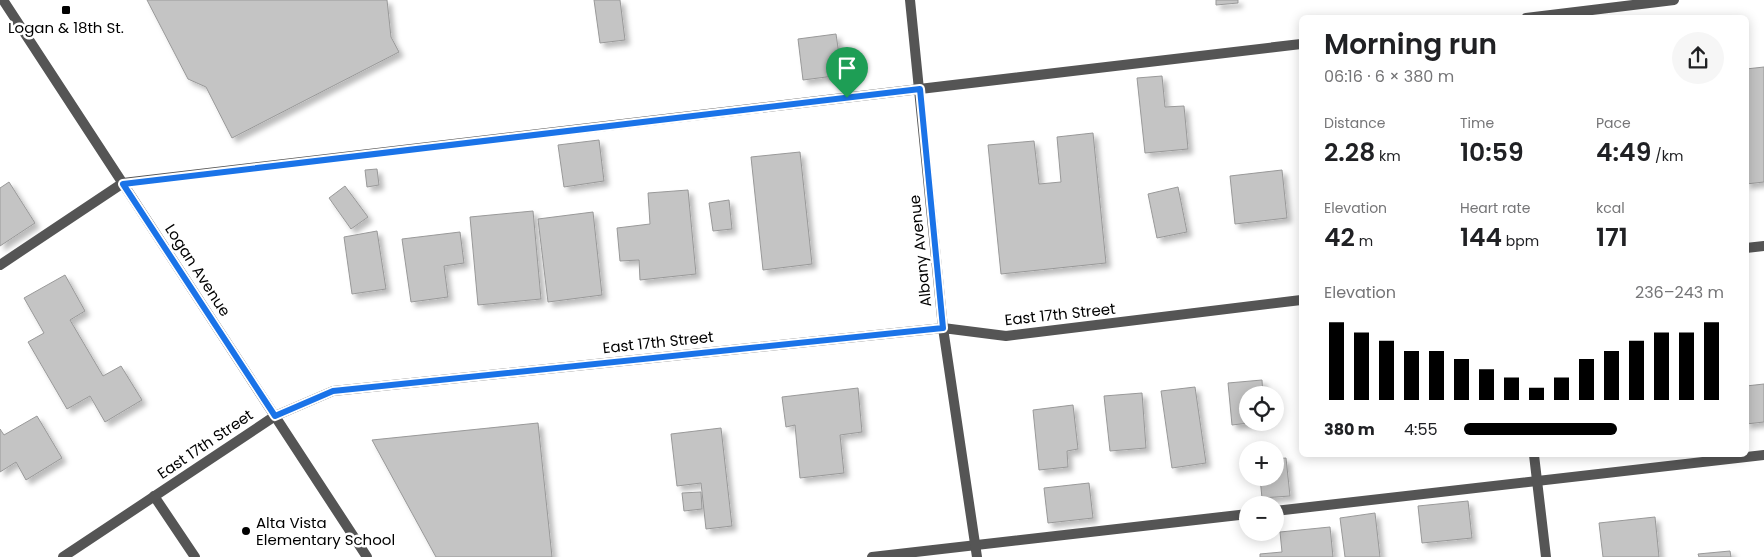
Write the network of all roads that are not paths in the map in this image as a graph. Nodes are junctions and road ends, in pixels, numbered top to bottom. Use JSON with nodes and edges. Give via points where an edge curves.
{"nodes":[{"id":1,"x":3,"y":0,"type":"edge"},
{"id":2,"x":910,"y":0,"type":"edge"},
{"id":3,"x":1674,"y":0,"type":"edge"},
{"id":4,"x":1551,"y":15,"type":"edge"},
{"id":5,"x":1299,"y":44,"type":"edge"},
{"id":6,"x":920,"y":89,"type":"junction"},
{"id":7,"x":123,"y":184,"type":"junction"},
{"id":8,"x":1764,"y":246,"type":"edge"},
{"id":9,"x":1749,"y":248,"type":"edge"},
{"id":10,"x":0,"y":265,"type":"edge"},
{"id":11,"x":1299,"y":300,"type":"edge"},
{"id":12,"x":943,"y":328,"type":"junction"},
{"id":13,"x":275,"y":416,"type":"junction"},
{"id":14,"x":1764,"y":454,"type":"edge"},
{"id":15,"x":1749,"y":456,"type":"edge"},
{"id":16,"x":1534,"y":457,"type":"edge"},
{"id":17,"x":1739,"y":457,"type":"edge"},
{"id":18,"x":1537,"y":481,"type":"junction"},
{"id":19,"x":154,"y":496,"type":"junction"},
{"id":20,"x":1284,"y":510,"type":"edge"},
{"id":21,"x":1239,"y":515,"type":"edge"},
{"id":22,"x":976,"y":545,"type":"junction"},
{"id":23,"x":63,"y":557,"type":"edge"},
{"id":24,"x":195,"y":557,"type":"edge"},
{"id":25,"x":367,"y":557,"type":"edge"},
{"id":26,"x":872,"y":557,"type":"edge"},
{"id":27,"x":977,"y":557,"type":"edge"},
{"id":28,"x":1546,"y":557,"type":"edge"}],
"edges":[{"from":1,"to":7,"type":"street","name":"Logan Avenue"},
{"from":2,"to":6,"type":"street","name":"Albany Avenue"},
{"from":3,"to":4,"type":"street"},
{"from":5,"to":6,"type":"street"},
{"from":6,"to":7,"type":"street"},
{"from":6,"to":12,"type":"street","name":"Albany Avenue"},
{"from":7,"to":10,"type":"street"},
{"from":7,"to":13,"type":"street","name":"Logan Avenue"},
{"from":8,"to":9,"type":"street"},
{"from":11,"to":12,"type":"street","name":"East 17th Street","via":[[1006,336]]},
{"from":12,"to":13,"type":"street","name":"East 17th Street","via":[[333,391]]},
{"from":12,"to":22,"type":"street","name":"Albany Avenue"},
{"from":13,"to":19,"type":"street","name":"East 17th Street"},
{"from":13,"to":25,"type":"street","name":"Logan Avenue"},
{"from":14,"to":15,"type":"street"},
{"from":16,"to":18,"type":"street"},
{"from":17,"to":18,"type":"street"},
{"from":18,"to":20,"type":"street"},
{"from":18,"to":28,"type":"street"},
{"from":19,"to":23,"type":"street","name":"East 17th Street"},
{"from":19,"to":24,"type":"street"},
{"from":21,"to":22,"type":"street"},
{"from":22,"to":26,"type":"street"},
{"from":22,"to":27,"type":"street","name":"Albany Avenue"}]}
